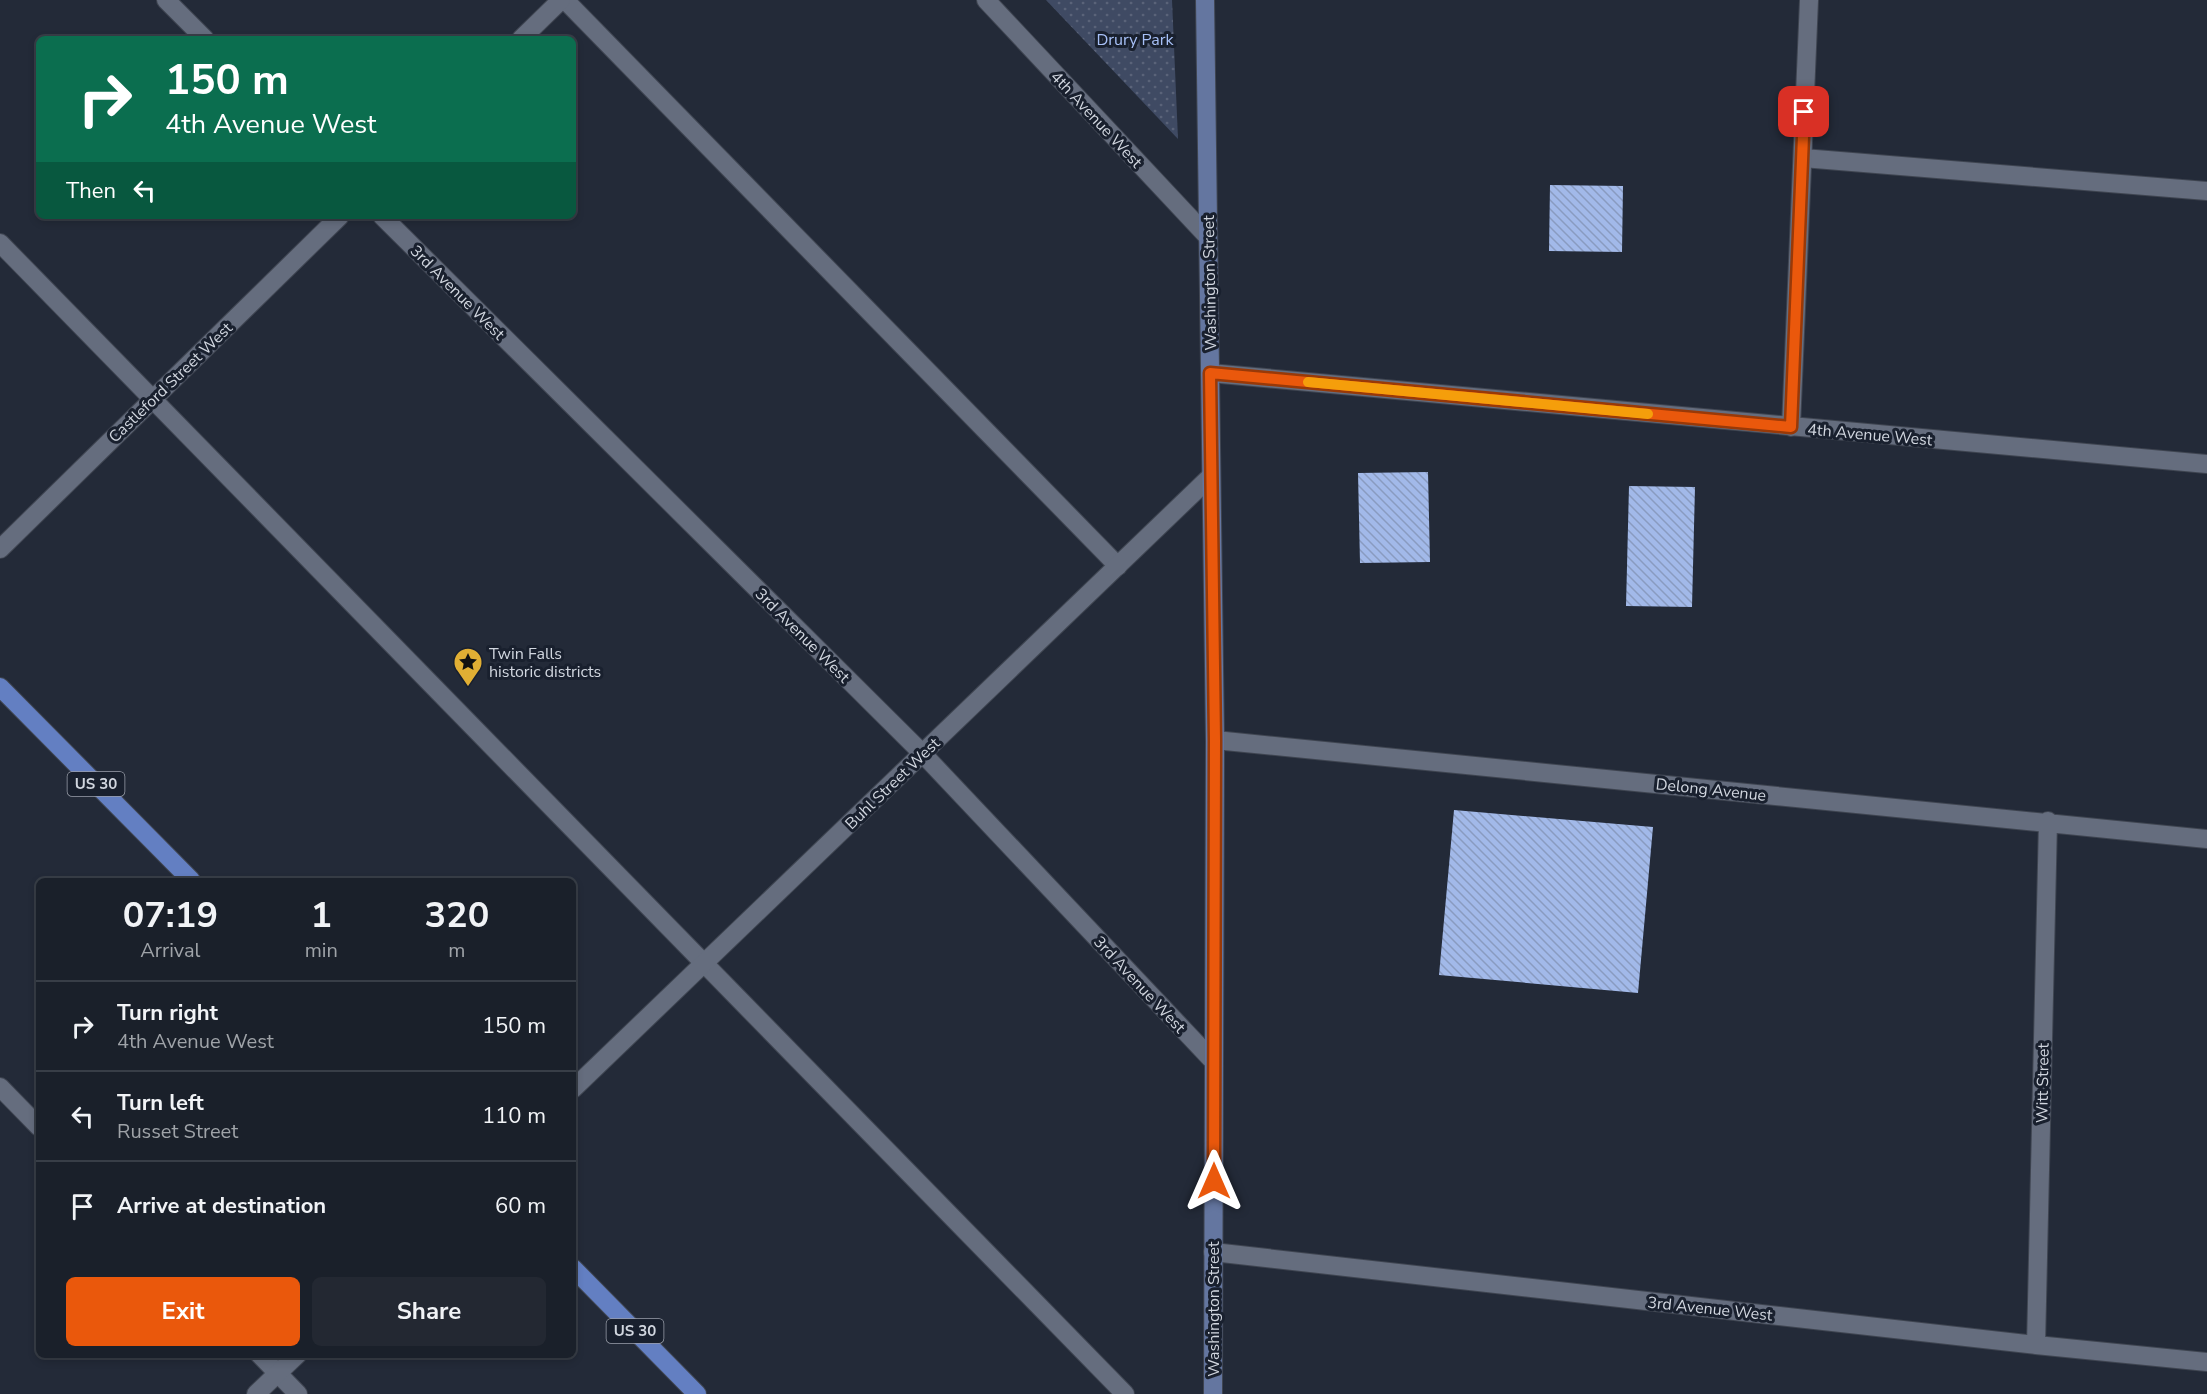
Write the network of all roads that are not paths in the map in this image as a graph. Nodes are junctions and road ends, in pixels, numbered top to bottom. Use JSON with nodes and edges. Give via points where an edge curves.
{"nodes":[{"id":1,"x":166,"y":0,"type":"edge"},
{"id":2,"x":563,"y":0,"type":"edge"},
{"id":3,"x":986,"y":0,"type":"edge"},
{"id":4,"x":1205,"y":0,"type":"edge"},
{"id":5,"x":1809,"y":0,"type":"edge"},
{"id":6,"x":202,"y":36,"type":"edge"},
{"id":7,"x":524,"y":36,"type":"edge"},
{"id":8,"x":1803,"y":158,"type":"junction"},
{"id":9,"x":2207,"y":191,"type":"edge"},
{"id":10,"x":337,"y":219,"type":"edge"},
{"id":11,"x":385,"y":219,"type":"edge"},
{"id":12,"x":1208,"y":237,"type":"junction"},
{"id":13,"x":0,"y":243,"type":"edge"},
{"id":14,"x":1210,"y":373,"type":"junction"},
{"id":15,"x":153,"y":399,"type":"junction"},
{"id":16,"x":1791,"y":427,"type":"junction"},
{"id":17,"x":2207,"y":464,"type":"edge"},
{"id":18,"x":1210,"y":477,"type":"junction"},
{"id":19,"x":0,"y":549,"type":"edge"},
{"id":20,"x":1118,"y":566,"type":"junction"},
{"id":21,"x":0,"y":687,"type":"edge"},
{"id":22,"x":1215,"y":740,"type":"junction"},
{"id":23,"x":923,"y":754,"type":"junction"},
{"id":24,"x":2048,"y":821,"type":"junction"},
{"id":25,"x":2207,"y":838,"type":"edge"},
{"id":26,"x":189,"y":878,"type":"edge"},
{"id":27,"x":705,"y":962,"type":"junction"},
{"id":28,"x":1214,"y":1062,"type":"junction"},
{"id":29,"x":576,"y":1086,"type":"edge"},
{"id":30,"x":0,"y":1087,"type":"edge"},
{"id":31,"x":36,"y":1124,"type":"edge"},
{"id":32,"x":1214,"y":1252,"type":"junction"},
{"id":33,"x":576,"y":1271,"type":"edge"},
{"id":34,"x":2036,"y":1345,"type":"junction"},
{"id":35,"x":263,"y":1358,"type":"edge"},
{"id":36,"x":293,"y":1358,"type":"edge"},
{"id":37,"x":2207,"y":1362,"type":"edge"},
{"id":38,"x":278,"y":1374,"type":"junction"},
{"id":39,"x":256,"y":1394,"type":"edge"},
{"id":40,"x":298,"y":1394,"type":"edge"},
{"id":41,"x":697,"y":1394,"type":"edge"},
{"id":42,"x":1125,"y":1394,"type":"edge"},
{"id":43,"x":1213,"y":1394,"type":"edge"}],
"edges":[{"from":1,"to":6,"type":"street"},
{"from":2,"to":7,"type":"street"},
{"from":2,"to":20,"type":"street"},
{"from":3,"to":12,"type":"street","name":"4th Avenue West"},
{"from":4,"to":12,"type":"main road","name":"Washington Street"},
{"from":5,"to":8,"type":"street"},
{"from":8,"to":9,"type":"street"},
{"from":8,"to":16,"type":"street"},
{"from":10,"to":15,"type":"street","name":"Castleford Street West"},
{"from":11,"to":23,"type":"street","name":"3rd Avenue West"},
{"from":12,"to":14,"type":"main road","name":"Washington Street"},
{"from":13,"to":15,"type":"street"},
{"from":14,"to":16,"type":"street","name":"4th Avenue West"},
{"from":14,"to":18,"type":"main road","name":"Washington Street"},
{"from":15,"to":19,"type":"street","name":"Castleford Street West"},
{"from":15,"to":27,"type":"street"},
{"from":16,"to":17,"type":"street","name":"4th Avenue West"},
{"from":18,"to":20,"type":"street","name":"Buhl Street West"},
{"from":18,"to":22,"type":"main road","name":"Washington Street"},
{"from":20,"to":23,"type":"street","name":"Buhl Street West"},
{"from":21,"to":26,"type":"main road","number":"US 30"},
{"from":22,"to":24,"type":"street","name":"Delong Avenue"},
{"from":22,"to":28,"type":"main road","name":"Washington Street"},
{"from":23,"to":27,"type":"street","name":"Buhl Street West"},
{"from":23,"to":28,"type":"street","name":"3rd Avenue West"},
{"from":24,"to":25,"type":"street","name":"Delong Avenue"},
{"from":24,"to":34,"type":"street","name":"Witt Street"},
{"from":27,"to":29,"type":"street","name":"Buhl Street West"},
{"from":27,"to":42,"type":"street"},
{"from":28,"to":32,"type":"main road","name":"Washington Street"},
{"from":30,"to":31,"type":"street"},
{"from":32,"to":34,"type":"street","name":"3rd Avenue West"},
{"from":32,"to":43,"type":"main road","name":"Washington Street"},
{"from":33,"to":41,"type":"main road","number":"US 30"},
{"from":34,"to":37,"type":"street","name":"3rd Avenue West"},
{"from":35,"to":38,"type":"street"},
{"from":36,"to":38,"type":"street"},
{"from":38,"to":39,"type":"street"},
{"from":38,"to":40,"type":"street"}]}
